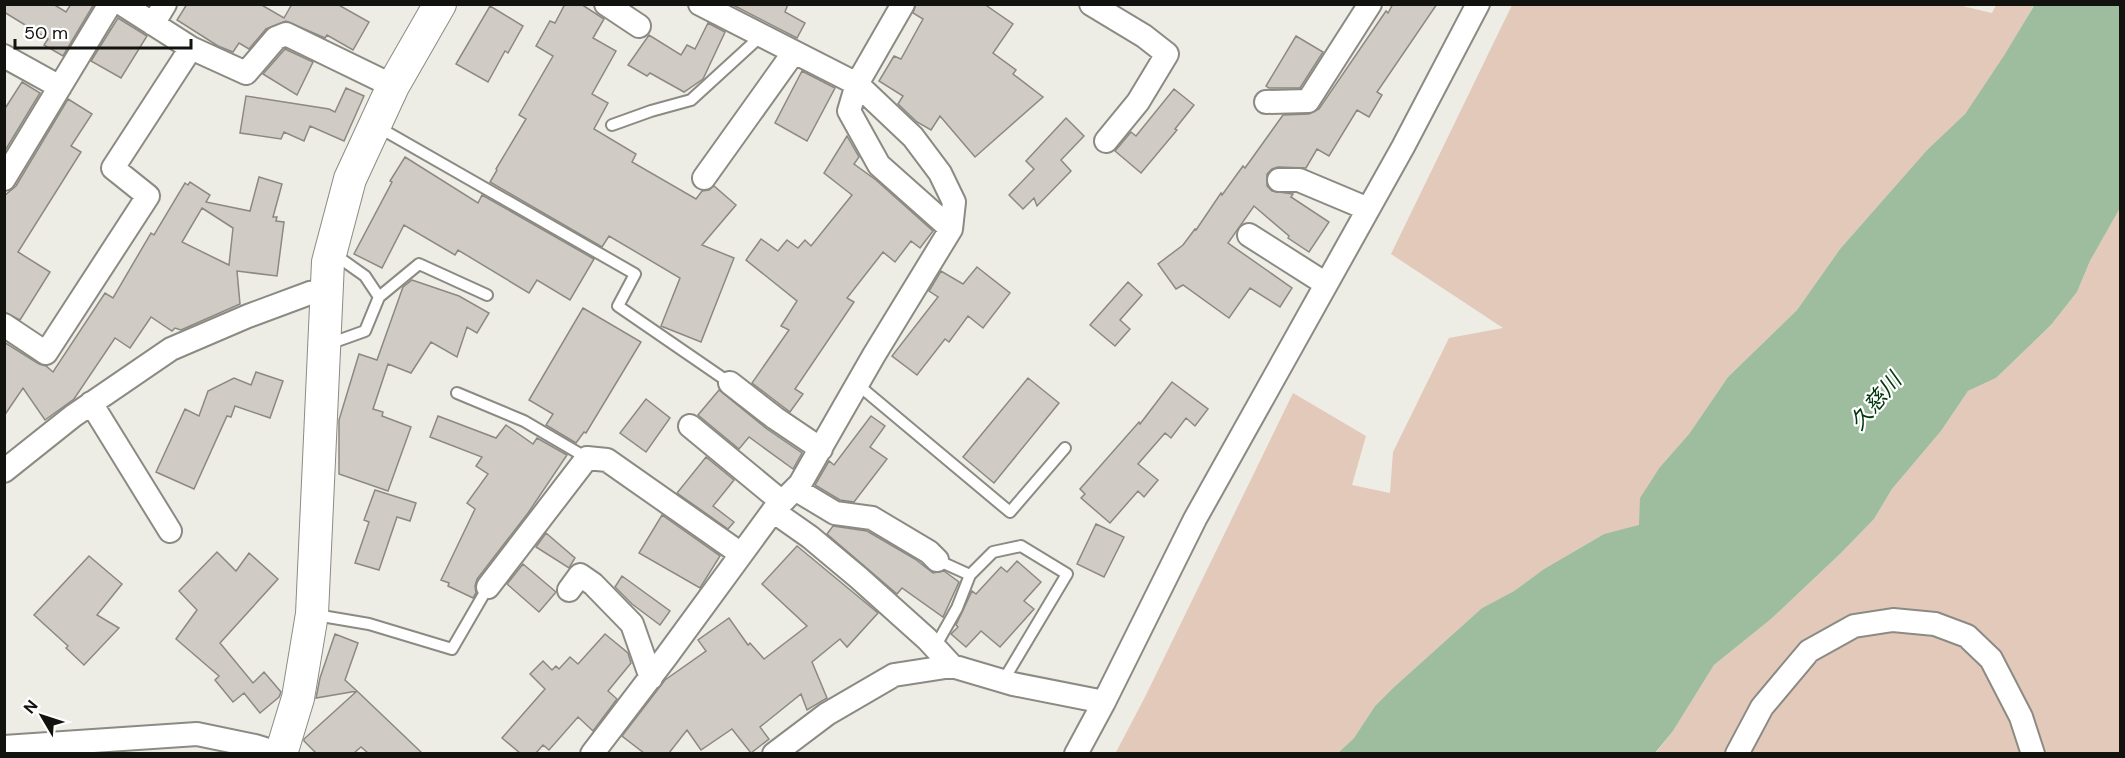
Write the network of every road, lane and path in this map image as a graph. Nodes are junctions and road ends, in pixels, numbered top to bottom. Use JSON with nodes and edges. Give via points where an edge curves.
{"nodes":[{"id":1,"x":110,"y":4,"type":"edge"},
{"id":2,"x":122,"y":4,"type":"edge"},
{"id":3,"x":165,"y":4,"type":"edge"},
{"id":4,"x":606,"y":4,"type":"edge"},
{"id":5,"x":700,"y":4,"type":"edge"},
{"id":6,"x":903,"y":4,"type":"edge"},
{"id":7,"x":1091,"y":4,"type":"edge"},
{"id":8,"x":1370,"y":4,"type":"edge"},
{"id":9,"x":1478,"y":4,"type":"edge"},
{"id":10,"x":431,"y":9,"type":"edge"},
{"id":11,"x":153,"y":24,"type":"junction"},
{"id":12,"x":639,"y":26,"type":"dead end"},
{"id":13,"x":761,"y":36,"type":"junction"},
{"id":14,"x":191,"y":48,"type":"junction"},
{"id":15,"x":794,"y":52,"type":"junction"},
{"id":16,"x":4,"y":56,"type":"edge"},
{"id":17,"x":857,"y":84,"type":"junction"},
{"id":18,"x":393,"y":86,"type":"junction"},
{"id":19,"x":60,"y":87,"type":"junction"},
{"id":20,"x":1266,"y":102,"type":"dead end"},
{"id":21,"x":375,"y":125,"type":"junction"},
{"id":22,"x":612,"y":125,"type":"dead end"},
{"id":23,"x":1106,"y":141,"type":"dead end"},
{"id":24,"x":7,"y":169,"type":"edge"},
{"id":25,"x":704,"y":178,"type":"dead end"},
{"id":26,"x":1279,"y":180,"type":"dead end"},
{"id":27,"x":1368,"y":209,"type":"junction"},
{"id":28,"x":951,"y":229,"type":"junction"},
{"id":29,"x":1250,"y":235,"type":"dead end"},
{"id":30,"x":330,"y":252,"type":"junction"},
{"id":31,"x":1326,"y":284,"type":"junction"},
{"id":32,"x":326,"y":291,"type":"junction"},
{"id":33,"x":487,"y":295,"type":"dead end"},
{"id":34,"x":379,"y":297,"type":"junction"},
{"id":35,"x":4,"y":325,"type":"edge"},
{"id":36,"x":323,"y":346,"type":"junction"},
{"id":37,"x":730,"y":383,"type":"joint"},
{"id":38,"x":858,"y":384,"type":"junction"},
{"id":39,"x":457,"y":393,"type":"dead end"},
{"id":40,"x":91,"y":403,"type":"junction"},
{"id":41,"x":690,"y":426,"type":"dead end"},
{"id":42,"x":1065,"y":448,"type":"dead end"},
{"id":43,"x":820,"y":449,"type":"junction"},
{"id":44,"x":587,"y":458,"type":"junction"},
{"id":45,"x":4,"y":471,"type":"edge"},
{"id":46,"x":783,"y":501,"type":"junction"},
{"id":47,"x":170,"y":531,"type":"dead end"},
{"id":48,"x":741,"y":554,"type":"junction"},
{"id":49,"x":937,"y":560,"type":"joint"},
{"id":50,"x":970,"y":575,"type":"junction"},
{"id":51,"x":488,"y":587,"type":"joint"},
{"id":52,"x":569,"y":590,"type":"dead end"},
{"id":53,"x":312,"y":614,"type":"junction"},
{"id":54,"x":935,"y":648,"type":"junction"},
{"id":55,"x":952,"y":666,"type":"junction"},
{"id":56,"x":651,"y":678,"type":"junction"},
{"id":57,"x":1003,"y":681,"type":"junction"},
{"id":58,"x":1104,"y":702,"type":"junction"},
{"id":59,"x":4,"y":747,"type":"edge"},
{"id":60,"x":281,"y":753,"type":"edge"},
{"id":61,"x":592,"y":753,"type":"edge"},
{"id":62,"x":774,"y":753,"type":"edge"},
{"id":63,"x":1076,"y":753,"type":"edge"},
{"id":64,"x":1737,"y":753,"type":"edge"},
{"id":65,"x":2033,"y":753,"type":"edge"}],
"edges":[{"from":1,"to":19,"type":"street"},
{"from":2,"to":11,"type":"street"},
{"from":3,"to":11,"type":"street"},
{"from":4,"to":12,"type":"street"},
{"from":5,"to":13,"type":"street"},
{"from":6,"to":17,"type":"street"},
{"from":7,"to":23,"type":"street","via":[[1167,54],[1138,102]]},
{"from":8,"to":20,"type":"street","via":[[1308,101]]},
{"from":9,"to":27,"type":"street"},
{"from":10,"to":18,"type":"street"},
{"from":11,"to":14,"type":"street"},
{"from":13,"to":15,"type":"street"},
{"from":13,"to":22,"type":"lane","via":[[691,100]]},
{"from":14,"to":18,"type":"street","via":[[246,74],[276,38],[286,34]]},
{"from":14,"to":35,"type":"street","via":[[112,168],[148,196],[46,353]]},
{"from":15,"to":17,"type":"street"},
{"from":15,"to":25,"type":"street"},
{"from":16,"to":19,"type":"street"},
{"from":17,"to":28,"type":"street","via":[[914,137],[940,173],[954,202]]},
{"from":17,"to":28,"type":"street","via":[[849,111],[879,165]]},
{"from":18,"to":21,"type":"street"},
{"from":19,"to":24,"type":"street"},
{"from":21,"to":30,"type":"street","via":[[350,179]]},
{"from":21,"to":37,"type":"lane","via":[[635,274],[618,306]]},
{"from":26,"to":27,"type":"street","via":[[1299,180]]},
{"from":27,"to":31,"type":"street"},
{"from":28,"to":38,"type":"street"},
{"from":29,"to":31,"type":"street"},
{"from":30,"to":32,"type":"street"},
{"from":30,"to":34,"type":"lane","via":[[365,276]]},
{"from":31,"to":58,"type":"street","via":[[1194,519]]},
{"from":32,"to":36,"type":"street"},
{"from":32,"to":40,"type":"street","via":[[248,316],[171,349]]},
{"from":33,"to":34,"type":"lane","via":[[418,264]]},
{"from":34,"to":36,"type":"lane","via":[[364,331]]},
{"from":36,"to":53,"type":"street"},
{"from":37,"to":43,"type":"street"},
{"from":38,"to":42,"type":"lane","via":[[1010,512]]},
{"from":38,"to":43,"type":"street"},
{"from":39,"to":44,"type":"lane","via":[[524,421]]},
{"from":40,"to":45,"type":"street"},
{"from":40,"to":47,"type":"street"},
{"from":41,"to":46,"type":"street"},
{"from":43,"to":46,"type":"street","via":[[801,484]]},
{"from":44,"to":48,"type":"street","via":[[607,460]]},
{"from":44,"to":51,"type":"street"},
{"from":46,"to":48,"type":"street"},
{"from":46,"to":49,"type":"street","via":[[872,518]]},
{"from":46,"to":54,"type":"street","via":[[810,537]]},
{"from":48,"to":56,"type":"street"},
{"from":49,"to":50,"type":"lane"},
{"from":50,"to":54,"type":"lane"},
{"from":50,"to":57,"type":"lane","via":[[993,552],[1021,546],[1067,574]]},
{"from":51,"to":53,"type":"lane","via":[[452,650],[369,624]]},
{"from":52,"to":56,"type":"street","via":[[580,575],[633,624]]},
{"from":53,"to":60,"type":"street","via":[[298,698]]},
{"from":54,"to":55,"type":"street"},
{"from":55,"to":57,"type":"street"},
{"from":55,"to":62,"type":"street","via":[[894,675],[827,714]]},
{"from":56,"to":61,"type":"street"},
{"from":57,"to":58,"type":"street"},
{"from":58,"to":63,"type":"street"},
{"from":59,"to":60,"type":"street","via":[[196,734]]},
{"from":64,"to":65,"type":"street","via":[[1762,707],[1809,651],[1854,626],[1893,620],[1935,624],[1967,636],[1991,659],[2021,717]]}]}
